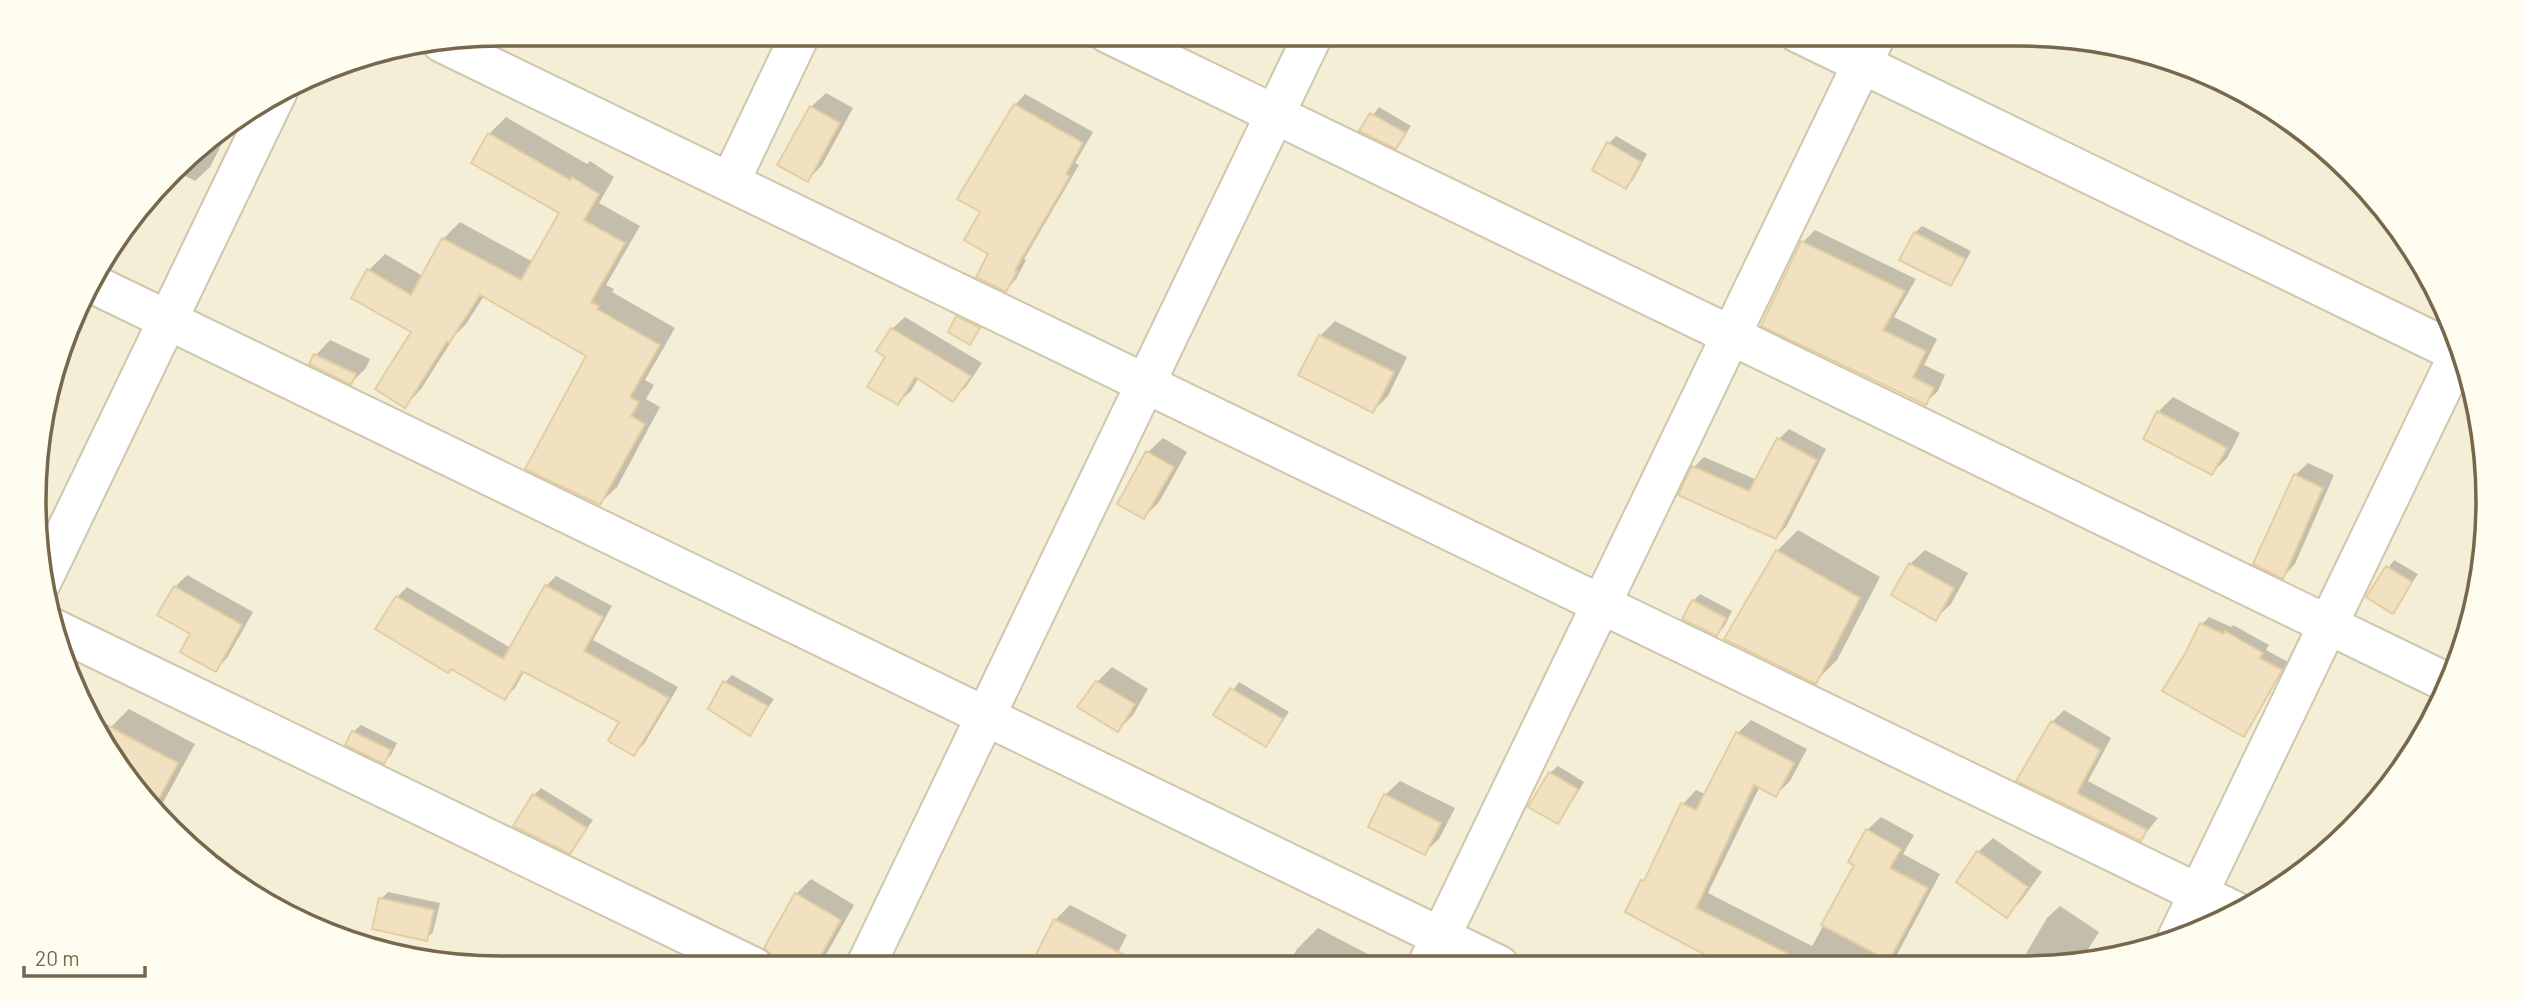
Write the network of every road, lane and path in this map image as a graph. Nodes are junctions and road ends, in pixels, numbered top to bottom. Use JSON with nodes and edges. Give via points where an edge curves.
{"nodes":[{"id":1,"x":795,"y":46,"type":"edge"},
{"id":2,"x":1134,"y":46,"type":"edge"},
{"id":3,"x":1308,"y":46,"type":"edge"},
{"id":4,"x":452,"y":48,"type":"edge"},
{"id":5,"x":1869,"y":49,"type":"edge"},
{"id":6,"x":270,"y":108,"type":"edge"},
{"id":7,"x":1275,"y":115,"type":"junction"},
{"id":8,"x":730,"y":182,"type":"junction"},
{"id":9,"x":99,"y":287,"type":"edge"},
{"id":10,"x":167,"y":320,"type":"junction"},
{"id":11,"x":1731,"y":335,"type":"junction"},
{"id":12,"x":2450,"y":347,"type":"edge"},
{"id":13,"x":2455,"y":365,"type":"edge"},
{"id":14,"x":1146,"y":383,"type":"junction"},
{"id":15,"x":50,"y":565,"type":"edge"},
{"id":16,"x":1601,"y":604,"type":"junction"},
{"id":17,"x":2328,"y":625,"type":"junction"},
{"id":18,"x":66,"y":634,"type":"edge"},
{"id":19,"x":2440,"y":679,"type":"edge"},
{"id":20,"x":985,"y":716,"type":"junction"},
{"id":21,"x":2199,"y":893,"type":"junction"},
{"id":22,"x":2227,"y":907,"type":"edge"},
{"id":23,"x":2183,"y":926,"type":"edge"},
{"id":24,"x":1434,"y":951,"type":"edge"},
{"id":25,"x":731,"y":956,"type":"edge"},
{"id":26,"x":870,"y":956,"type":"edge"},
{"id":27,"x":1457,"y":956,"type":"edge"}],
"edges":[{"from":1,"to":8,"type":"street"},
{"from":2,"to":7,"type":"street"},
{"from":3,"to":7,"type":"street"},
{"from":4,"to":8,"type":"street"},
{"from":5,"to":11,"type":"street"},
{"from":5,"to":12,"type":"street"},
{"from":6,"to":10,"type":"street"},
{"from":7,"to":11,"type":"street"},
{"from":7,"to":14,"type":"street"},
{"from":8,"to":14,"type":"street"},
{"from":9,"to":10,"type":"street"},
{"from":10,"to":15,"type":"street"},
{"from":10,"to":20,"type":"street"},
{"from":11,"to":16,"type":"street"},
{"from":11,"to":17,"type":"street"},
{"from":13,"to":17,"type":"street"},
{"from":14,"to":16,"type":"street"},
{"from":14,"to":20,"type":"street"},
{"from":16,"to":21,"type":"street"},
{"from":16,"to":24,"type":"street"},
{"from":17,"to":19,"type":"street"},
{"from":17,"to":21,"type":"street"},
{"from":18,"to":25,"type":"street"},
{"from":20,"to":24,"type":"street"},
{"from":20,"to":26,"type":"street"},
{"from":21,"to":22,"type":"street"},
{"from":21,"to":23,"type":"street"},
{"from":24,"to":27,"type":"street"}]}
